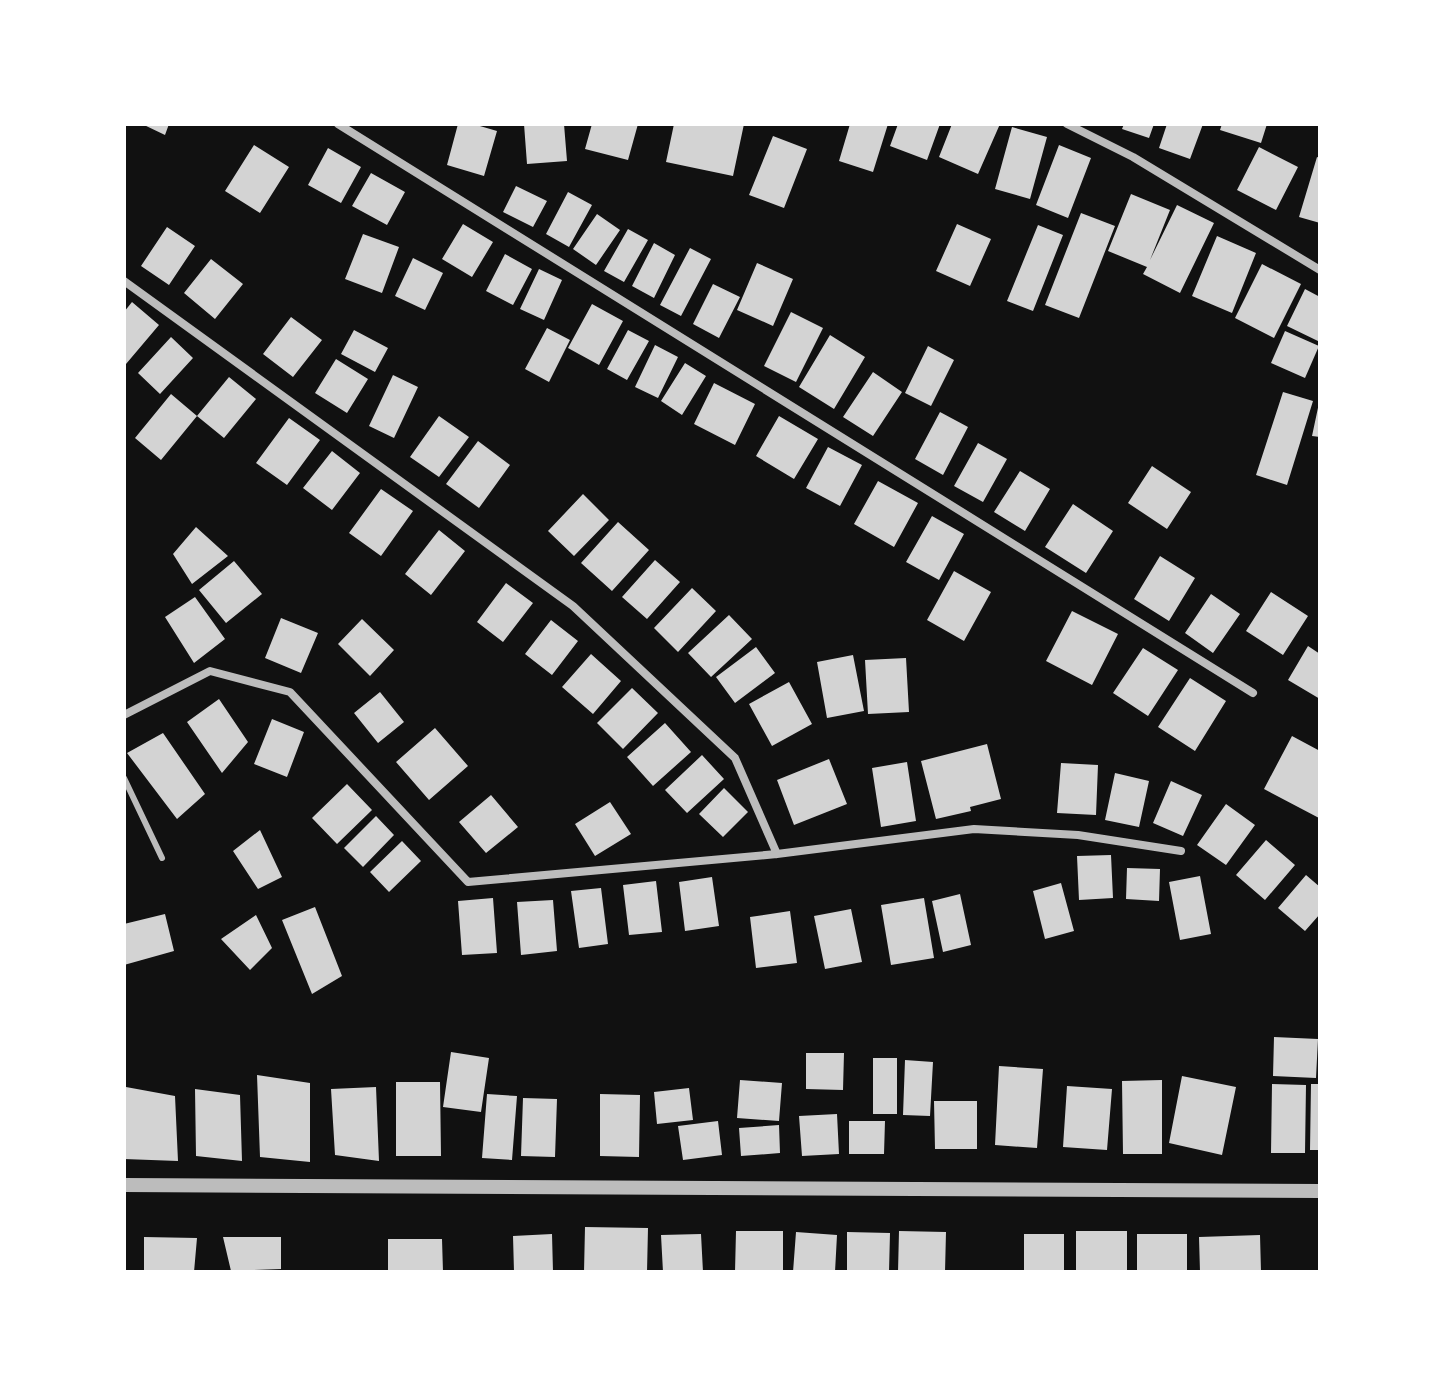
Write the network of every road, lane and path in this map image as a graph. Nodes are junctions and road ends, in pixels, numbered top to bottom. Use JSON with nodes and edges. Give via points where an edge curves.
{"nodes":[{"id":1,"x":338,"y":124,"type":"edge"},
{"id":2,"x":1067,"y":124,"type":"edge"},
{"id":3,"x":1320,"y":270,"type":"edge"},
{"id":4,"x":124,"y":281,"type":"edge"},
{"id":5,"x":1253,"y":693,"type":"dead end"},
{"id":6,"x":124,"y":715,"type":"edge"},
{"id":7,"x":124,"y":778,"type":"edge"},
{"id":8,"x":1181,"y":851,"type":"dead end"},
{"id":9,"x":777,"y":854,"type":"junction"},
{"id":10,"x":162,"y":858,"type":"dead end"},
{"id":11,"x":124,"y":1185,"type":"edge"},
{"id":12,"x":1320,"y":1191,"type":"edge"}],
"edges":[{"from":1,"to":5,"type":"street"},
{"from":2,"to":3,"type":"street","via":[[1133,157]]},
{"from":4,"to":9,"type":"street","via":[[573,606],[735,758]]},
{"from":6,"to":9,"type":"street","via":[[210,671],[290,692],[468,882]]},
{"from":7,"to":10,"type":"lane"},
{"from":8,"to":9,"type":"street","via":[[1078,835],[974,829]]},
{"from":11,"to":12,"type":"street"}]}
